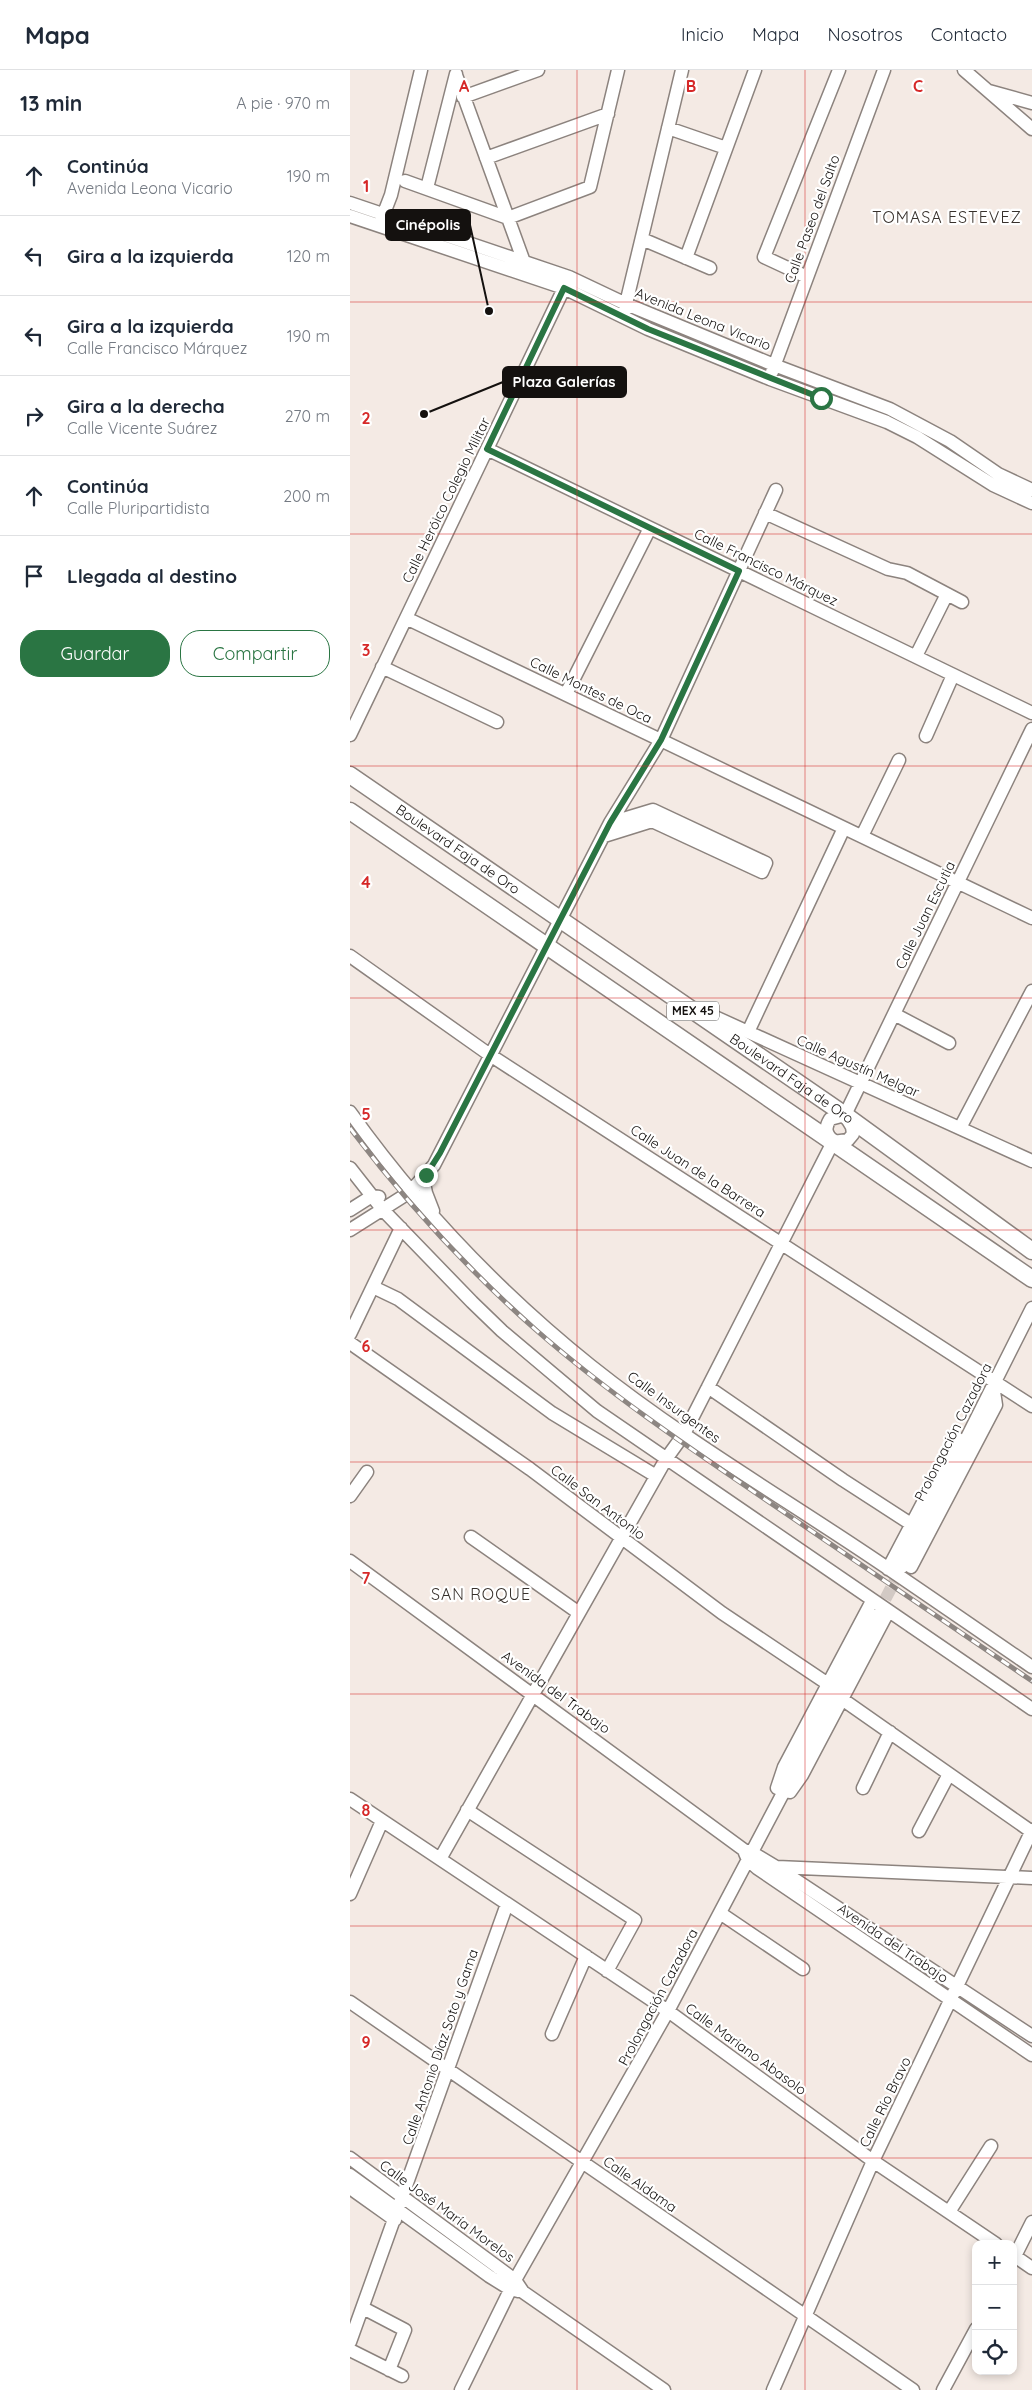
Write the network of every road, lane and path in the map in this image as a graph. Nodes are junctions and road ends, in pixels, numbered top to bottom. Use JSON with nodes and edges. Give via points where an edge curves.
{"nodes":[{"id":1,"x":421,"y":70,"type":"edge"},
{"id":2,"x":538,"y":70,"type":"edge"},
{"id":3,"x":618,"y":70,"type":"edge"},
{"id":4,"x":682,"y":70,"type":"edge"},
{"id":5,"x":755,"y":70,"type":"edge"},
{"id":6,"x":839,"y":70,"type":"edge"},
{"id":7,"x":884,"y":70,"type":"edge"},
{"id":8,"x":968,"y":72,"type":"edge"},
{"id":9,"x":456,"y":73,"type":"edge"},
{"id":10,"x":984,"y":89,"type":"junction"},
{"id":11,"x":463,"y":97,"type":"junction"},
{"id":12,"x":1032,"y":103,"type":"edge"},
{"id":13,"x":608,"y":114,"type":"junction"},
{"id":14,"x":668,"y":128,"type":"junction"},
{"id":15,"x":1032,"y":129,"type":"edge"},
{"id":16,"x":726,"y":148,"type":"junction"},
{"id":17,"x":486,"y":158,"type":"junction"},
{"id":18,"x":405,"y":181,"type":"dead end"},
{"id":19,"x":427,"y":188,"type":"junction"},
{"id":20,"x":350,"y":203,"type":"edge"},
{"id":21,"x":350,"y":216,"type":"edge"},
{"id":22,"x":508,"y":218,"type":"junction"},
{"id":23,"x":382,"y":219,"type":"junction"},
{"id":24,"x":642,"y":239,"type":"junction"},
{"id":25,"x":686,"y":258,"type":"junction"},
{"id":26,"x":524,"y":262,"type":"junction"},
{"id":27,"x":710,"y":268,"type":"dead end"},
{"id":28,"x":806,"y":277,"type":"junction"},
{"id":29,"x":567,"y":283,"type":"junction"},
{"id":30,"x":626,"y":304,"type":"junction"},
{"id":31,"x":623,"y":317,"type":"junction"},
{"id":32,"x":774,"y":365,"type":"junction"},
{"id":33,"x":770,"y":379,"type":"junction"},
{"id":34,"x":826,"y":384,"type":"junction"},
{"id":35,"x":821,"y":398,"type":"junction"},
{"id":36,"x":487,"y":449,"type":"junction"},
{"id":37,"x":776,"y":490,"type":"dead end"},
{"id":38,"x":1032,"y":490,"type":"edge"},
{"id":39,"x":1032,"y":503,"type":"edge"},
{"id":40,"x":765,"y":513,"type":"junction"},
{"id":41,"x":650,"y":528,"type":"junction"},
{"id":42,"x":739,"y":571,"type":"junction"},
{"id":43,"x":947,"y":594,"type":"junction"},
{"id":44,"x":962,"y":602,"type":"dead end"},
{"id":45,"x":406,"y":618,"type":"junction"},
{"id":46,"x":916,"y":656,"type":"junction"},
{"id":47,"x":382,"y":667,"type":"junction"},
{"id":48,"x":953,"y":675,"type":"junction"},
{"id":49,"x":566,"y":694,"type":"junction"},
{"id":50,"x":1032,"y":713,"type":"edge"},
{"id":51,"x":497,"y":722,"type":"dead end"},
{"id":52,"x":1032,"y":729,"type":"edge"},
{"id":53,"x":350,"y":735,"type":"edge"},
{"id":54,"x":926,"y":736,"type":"dead end"},
{"id":55,"x":661,"y":740,"type":"junction"},
{"id":56,"x":899,"y":760,"type":"dead end"},
{"id":57,"x":350,"y":775,"type":"edge"},
{"id":58,"x":350,"y":811,"type":"edge"},
{"id":59,"x":610,"y":823,"type":"junction"},
{"id":60,"x":844,"y":828,"type":"junction"},
{"id":61,"x":604,"y":836,"type":"junction"},
{"id":62,"x":862,"y":836,"type":"junction"},
{"id":63,"x":958,"y":882,"type":"junction"},
{"id":64,"x":1032,"y":918,"type":"edge"},
{"id":65,"x":559,"y":920,"type":"junction"},
{"id":66,"x":546,"y":946,"type":"junction"},
{"id":67,"x":350,"y":956,"type":"edge"},
{"id":68,"x":1032,"y":991,"type":"edge"},
{"id":69,"x":672,"y":997,"type":"junction"},
{"id":70,"x":894,"y":1014,"type":"junction"},
{"id":71,"x":748,"y":1032,"type":"junction"},
{"id":72,"x":949,"y":1043,"type":"dead end"},
{"id":73,"x":490,"y":1055,"type":"junction"},
{"id":74,"x":861,"y":1083,"type":"junction"},
{"id":75,"x":350,"y":1112,"type":"edge"},
{"id":76,"x":845,"y":1115,"type":"junction"},
{"id":77,"x":960,"y":1128,"type":"junction"},
{"id":78,"x":833,"y":1142,"type":"junction"},
{"id":79,"x":1032,"y":1161,"type":"edge"},
{"id":80,"x":350,"y":1168,"type":"edge"},
{"id":81,"x":423,"y":1178,"type":"junction"},
{"id":82,"x":350,"y":1182,"type":"edge"},
{"id":83,"x":363,"y":1185,"type":"junction"},
{"id":84,"x":410,"y":1192,"type":"junction"},
{"id":85,"x":372,"y":1196,"type":"junction"},
{"id":86,"x":396,"y":1202,"type":"junction"},
{"id":87,"x":350,"y":1210,"type":"edge"},
{"id":88,"x":384,"y":1210,"type":"junction"},
{"id":89,"x":439,"y":1222,"type":"junction"},
{"id":90,"x":401,"y":1228,"type":"junction"},
{"id":91,"x":350,"y":1230,"type":"edge"},
{"id":92,"x":781,"y":1243,"type":"junction"},
{"id":93,"x":1032,"y":1251,"type":"edge"},
{"id":94,"x":1032,"y":1279,"type":"edge"},
{"id":95,"x":373,"y":1287,"type":"junction"},
{"id":96,"x":1032,"y":1297,"type":"edge"},
{"id":97,"x":1031,"y":1309,"type":"edge"},
{"id":98,"x":350,"y":1334,"type":"edge"},
{"id":99,"x":350,"y":1342,"type":"edge"},
{"id":100,"x":993,"y":1385,"type":"junction"},
{"id":101,"x":708,"y":1386,"type":"junction"},
{"id":102,"x":1032,"y":1406,"type":"edge"},
{"id":103,"x":684,"y":1434,"type":"junction"},
{"id":104,"x":666,"y":1460,"type":"junction"},
{"id":105,"x":366,"y":1472,"type":"dead end"},
{"id":106,"x":656,"y":1476,"type":"junction"},
{"id":107,"x":350,"y":1496,"type":"edge"},
{"id":108,"x":912,"y":1524,"type":"junction"},
{"id":109,"x":471,"y":1538,"type":"dead end"},
{"id":110,"x":621,"y":1539,"type":"junction"},
{"id":111,"x":350,"y":1560,"type":"edge"},
{"id":112,"x":888,"y":1569,"type":"junction"},
{"id":113,"x":903,"y":1574,"type":"junction"},
{"id":114,"x":872,"y":1600,"type":"junction"},
{"id":115,"x":579,"y":1612,"type":"junction"},
{"id":116,"x":883,"y":1613,"type":"junction"},
{"id":117,"x":1032,"y":1667,"type":"edge"},
{"id":118,"x":828,"y":1684,"type":"junction"},
{"id":119,"x":533,"y":1694,"type":"junction"},
{"id":120,"x":842,"y":1699,"type":"junction"},
{"id":121,"x":1032,"y":1709,"type":"edge"},
{"id":122,"x":890,"y":1732,"type":"junction"},
{"id":123,"x":949,"y":1774,"type":"junction"},
{"id":124,"x":863,"y":1788,"type":"dead end"},
{"id":125,"x":350,"y":1799,"type":"edge"},
{"id":126,"x":467,"y":1810,"type":"junction"},
{"id":127,"x":769,"y":1817,"type":"junction"},
{"id":128,"x":382,"y":1821,"type":"junction"},
{"id":129,"x":919,"y":1831,"type":"dead end"},
{"id":130,"x":1032,"y":1831,"type":"edge"},
{"id":131,"x":750,"y":1857,"type":"junction"},
{"id":132,"x":440,"y":1859,"type":"junction"},
{"id":133,"x":776,"y":1867,"type":"junction"},
{"id":134,"x":1010,"y":1877,"type":"junction"},
{"id":135,"x":1032,"y":1878,"type":"edge"},
{"id":136,"x":350,"y":1894,"type":"edge"},
{"id":137,"x":507,"y":1904,"type":"junction"},
{"id":138,"x":720,"y":1913,"type":"junction"},
{"id":139,"x":586,"y":1956,"type":"junction"},
{"id":140,"x":803,"y":1969,"type":"dead end"},
{"id":141,"x":607,"y":1971,"type":"junction"},
{"id":142,"x":958,"y":1986,"type":"junction"},
{"id":143,"x":951,"y":2000,"type":"junction"},
{"id":144,"x":350,"y":2002,"type":"edge"},
{"id":145,"x":668,"y":2011,"type":"junction"},
{"id":146,"x":552,"y":2034,"type":"dead end"},
{"id":147,"x":1032,"y":2036,"type":"edge"},
{"id":148,"x":1032,"y":2055,"type":"edge"},
{"id":149,"x":449,"y":2070,"type":"junction"},
{"id":150,"x":991,"y":2146,"type":"dead end"},
{"id":151,"x":350,"y":2158,"type":"edge"},
{"id":152,"x":873,"y":2161,"type":"junction"},
{"id":153,"x":584,"y":2163,"type":"junction"},
{"id":154,"x":350,"y":2175,"type":"edge"},
{"id":155,"x":350,"y":2188,"type":"edge"},
{"id":156,"x":403,"y":2197,"type":"junction"},
{"id":157,"x":950,"y":2212,"type":"junction"},
{"id":158,"x":397,"y":2215,"type":"junction"},
{"id":159,"x":1032,"y":2222,"type":"edge"},
{"id":160,"x":990,"y":2240,"type":"edge"},
{"id":161,"x":1017,"y":2251,"type":"edge"},
{"id":162,"x":1017,"y":2259,"type":"edge"},
{"id":163,"x":1032,"y":2268,"type":"edge"},
{"id":164,"x":516,"y":2287,"type":"junction"},
{"id":165,"x":362,"y":2308,"type":"junction"},
{"id":166,"x":806,"y":2316,"type":"junction"},
{"id":167,"x":975,"y":2330,"type":"edge"},
{"id":168,"x":350,"y":2342,"type":"edge"},
{"id":169,"x":350,"y":2350,"type":"edge"},
{"id":170,"x":389,"y":2370,"type":"junction"},
{"id":171,"x":402,"y":2376,"type":"dead end"},
{"id":172,"x":461,"y":2390,"type":"edge"},
{"id":173,"x":664,"y":2390,"type":"edge"},
{"id":174,"x":773,"y":2390,"type":"edge"},
{"id":175,"x":914,"y":2390,"type":"edge"},
{"id":176,"x":943,"y":2390,"type":"edge"}],
"edges":[{"from":1,"to":23,"type":"street","via":[[391,195]]},
{"from":2,"to":11,"type":"street"},
{"from":3,"to":13,"type":"street"},
{"from":4,"to":14,"type":"street"},
{"from":5,"to":16,"type":"street"},
{"from":6,"to":28,"type":"street","via":[[764,257]]},
{"from":7,"to":28,"type":"street","name":"Calle Paseo del Salto"},
{"from":8,"to":10,"type":"street"},
{"from":9,"to":11,"type":"street"},
{"from":9,"to":19,"type":"street"},
{"from":10,"to":12,"type":"street"},
{"from":10,"to":15,"type":"street"},
{"from":11,"to":17,"type":"street"},
{"from":13,"to":17,"type":"street"},
{"from":13,"to":22,"type":"street","via":[[590,187]]},
{"from":14,"to":16,"type":"street"},
{"from":14,"to":24,"type":"street"},
{"from":16,"to":25,"type":"street"},
{"from":17,"to":22,"type":"street"},
{"from":18,"to":19,"type":"street"},
{"from":19,"to":22,"type":"street"},
{"from":20,"to":23,"type":"street","name":"Avenida Leona Vicario"},
{"from":21,"to":23,"type":"street","name":"Avenida Leona Vicario"},
{"from":22,"to":26,"type":"street"},
{"from":23,"to":26,"type":"street","name":"Avenida Leona Vicario"},
{"from":23,"to":29,"type":"street","name":"Avenida Leona Vicario"},
{"from":24,"to":25,"type":"street"},
{"from":24,"to":30,"type":"street"},
{"from":25,"to":27,"type":"street"},
{"from":26,"to":29,"type":"street","name":"Avenida Leona Vicario"},
{"from":28,"to":32,"type":"street","name":"Calle Paseo del Salto"},
{"from":29,"to":30,"type":"street","name":"Avenida Leona Vicario"},
{"from":29,"to":31,"type":"street","name":"Avenida Leona Vicario"},
{"from":29,"to":36,"type":"street","name":"Calle Heróico Colegio Militar"},
{"from":30,"to":31,"type":"street"},
{"from":30,"to":32,"type":"street","name":"Avenida Leona Vicario"},
{"from":31,"to":33,"type":"street","name":"Avenida Leona Vicario"},
{"from":32,"to":33,"type":"street","name":"Calle Paseo del Salto"},
{"from":32,"to":34,"type":"street","name":"Avenida Leona Vicario"},
{"from":33,"to":35,"type":"street","name":"Avenida Leona Vicario"},
{"from":34,"to":35,"type":"street"},
{"from":34,"to":38,"type":"street","name":"Avenida Leona Vicario","via":[[922,424],[998,474]]},
{"from":35,"to":39,"type":"street","name":"Avenida Leona Vicario","via":[[917,437],[993,485]]},
{"from":36,"to":41,"type":"street","name":"Calle Francisco Márquez"},
{"from":36,"to":45,"type":"street","name":"Calle Heróico Colegio Militar"},
{"from":37,"to":40,"type":"street"},
{"from":40,"to":42,"type":"street"},
{"from":40,"to":43,"type":"street","via":[[888,569],[907,572]]},
{"from":41,"to":42,"type":"street","name":"Calle Francisco Márquez"},
{"from":41,"to":49,"type":"street"},
{"from":42,"to":46,"type":"street","name":"Calle Francisco Márquez"},
{"from":42,"to":55,"type":"street"},
{"from":43,"to":44,"type":"street"},
{"from":43,"to":46,"type":"street"},
{"from":45,"to":47,"type":"street","name":"Calle Heróico Colegio Militar"},
{"from":45,"to":49,"type":"street","name":"Calle Montes de Oca"},
{"from":46,"to":48,"type":"street","name":"Calle Francisco Márquez"},
{"from":47,"to":51,"type":"street"},
{"from":47,"to":53,"type":"street","name":"Calle Heróico Colegio Militar"},
{"from":48,"to":50,"type":"street","name":"Calle Francisco Márquez"},
{"from":48,"to":54,"type":"street"},
{"from":49,"to":55,"type":"street","name":"Calle Montes de Oca"},
{"from":52,"to":63,"type":"street","name":"Calle Juan Escutia"},
{"from":55,"to":59,"type":"street"},
{"from":55,"to":60,"type":"street","name":"Calle Montes de Oca"},
{"from":56,"to":62,"type":"street"},
{"from":57,"to":65,"type":"main road","name":"Boulevard Faja de Oro","number":"MEX 45"},
{"from":58,"to":66,"type":"main road","name":"Boulevard Faja de Oro","number":"MEX 45"},
{"from":59,"to":61,"type":"street"},
{"from":59,"to":61,"type":"street","via":[[653,810],[703,839],[652,821]]},
{"from":60,"to":62,"type":"street","name":"Calle Montes de Oca"},
{"from":60,"to":71,"type":"street"},
{"from":61,"to":65,"type":"street"},
{"from":62,"to":63,"type":"street","name":"Calle Montes de Oca"},
{"from":63,"to":64,"type":"street","name":"Calle Montes de Oca"},
{"from":63,"to":70,"type":"street","name":"Calle Juan Escutia"},
{"from":65,"to":66,"type":"street"},
{"from":65,"to":69,"type":"main road","name":"Boulevard Faja de Oro","number":"MEX 45"},
{"from":66,"to":73,"type":"street"},
{"from":66,"to":78,"type":"main road","name":"Boulevard Faja de Oro","number":"MEX 45"},
{"from":67,"to":73,"type":"street","name":"Calle Juan de la Barrera"},
{"from":68,"to":77,"type":"street"},
{"from":69,"to":71,"type":"street","name":"Calle Agustín Melgar"},
{"from":69,"to":76,"type":"main road","name":"Boulevard Faja de Oro","number":"MEX 45"},
{"from":70,"to":72,"type":"street"},
{"from":70,"to":74,"type":"street","name":"Calle Juan Escutia"},
{"from":71,"to":74,"type":"street","name":"Calle Agustín Melgar"},
{"from":73,"to":81,"type":"street","via":[[440,1153]]},
{"from":73,"to":92,"type":"street","name":"Calle Juan de la Barrera"},
{"from":74,"to":76,"type":"street","name":"Calle Juan Escutia"},
{"from":74,"to":77,"type":"street","name":"Calle Agustín Melgar"},
{"from":75,"to":84,"type":"street","name":"Calle Insurgentes"},
{"from":76,"to":78,"type":"street","via":[[830,1119],[825,1126]]},
{"from":76,"to":78,"type":"street","via":[[853,1134],[848,1140]]},
{"from":76,"to":93,"type":"main road","name":"Boulevard Faja de Oro","number":"MEX 45"},
{"from":77,"to":79,"type":"street","name":"Calle Agustín Melgar"},
{"from":78,"to":92,"type":"street"},
{"from":78,"to":94,"type":"main road","name":"Boulevard Faja de Oro","number":"MEX 45"},
{"from":80,"to":83,"type":"street"},
{"from":81,"to":84,"type":"street"},
{"from":81,"to":89,"type":"street","via":[[428,1200]]},
{"from":82,"to":83,"type":"street"},
{"from":83,"to":85,"type":"street"},
{"from":84,"to":86,"type":"street"},
{"from":84,"to":89,"type":"street","name":"Calle Insurgentes"},
{"from":85,"to":86,"type":"street"},
{"from":85,"to":87,"type":"street"},
{"from":85,"to":88,"type":"street"},
{"from":86,"to":88,"type":"street"},
{"from":88,"to":90,"type":"street"},
{"from":88,"to":91,"type":"street"},
{"from":89,"to":103,"type":"street","name":"Calle Insurgentes","via":[[556,1337]]},
{"from":90,"to":95,"type":"street"},
{"from":90,"to":104,"type":"street","via":[[502,1331],[597,1411]]},
{"from":92,"to":100,"type":"street","name":"Calle Juan de la Barrera"},
{"from":92,"to":101,"type":"street"},
{"from":95,"to":98,"type":"street"},
{"from":95,"to":106,"type":"street","via":[[398,1299],[552,1413]]},
{"from":96,"to":97,"type":"street","name":"Prolongación Cazadora"},
{"from":97,"to":100,"type":"street","name":"Prolongación Cazadora"},
{"from":99,"to":110,"type":"street","name":"Calle San Antonio","via":[[530,1469]]},
{"from":100,"to":102,"type":"street","name":"Calle Juan de la Barrera"},
{"from":100,"to":108,"type":"street","via":[[979,1396]]},
{"from":100,"to":113,"type":"street","name":"Prolongación Cazadora"},
{"from":101,"to":103,"type":"street"},
{"from":101,"to":108,"type":"street"},
{"from":103,"to":104,"type":"street"},
{"from":103,"to":112,"type":"street","name":"Calle Insurgentes"},
{"from":104,"to":106,"type":"street"},
{"from":104,"to":114,"type":"street"},
{"from":105,"to":107,"type":"street"},
{"from":106,"to":110,"type":"street"},
{"from":108,"to":112,"type":"street"},
{"from":109,"to":115,"type":"street"},
{"from":110,"to":115,"type":"street"},
{"from":110,"to":118,"type":"street","name":"Calle San Antonio","via":[[722,1613]]},
{"from":111,"to":119,"type":"street","name":"Avenida del Trabajo"},
{"from":112,"to":113,"type":"street","name":"Calle Insurgentes"},
{"from":113,"to":117,"type":"street","name":"Calle Insurgentes"},
{"from":114,"to":116,"type":"street"},
{"from":114,"to":118,"type":"street"},
{"from":115,"to":119,"type":"street"},
{"from":116,"to":120,"type":"street"},
{"from":116,"to":121,"type":"street"},
{"from":116,"to":127,"type":"street","name":"Prolongación Cazadora"},
{"from":118,"to":127,"type":"street","via":[[784,1767]]},
{"from":119,"to":126,"type":"street"},
{"from":119,"to":131,"type":"street","name":"Avenida del Trabajo"},
{"from":120,"to":122,"type":"street"},
{"from":120,"to":127,"type":"street","via":[[802,1775]]},
{"from":122,"to":123,"type":"street"},
{"from":122,"to":124,"type":"street"},
{"from":123,"to":129,"type":"street"},
{"from":123,"to":130,"type":"street"},
{"from":125,"to":128,"type":"street","name":"Calle Mariano Abasolo"},
{"from":126,"to":132,"type":"street"},
{"from":126,"to":141,"type":"street","via":[[635,1920]]},
{"from":127,"to":131,"type":"street","name":"Prolongación Cazadora"},
{"from":128,"to":132,"type":"street","name":"Calle Mariano Abasolo"},
{"from":128,"to":136,"type":"street"},
{"from":130,"to":134,"type":"street","name":"Calle Río Bravo"},
{"from":131,"to":133,"type":"street","name":"Avenida del Trabajo"},
{"from":131,"to":138,"type":"street","name":"Prolongación Cazadora"},
{"from":131,"to":143,"type":"street","name":"Avenida del Trabajo"},
{"from":132,"to":137,"type":"street","name":"Calle Mariano Abasolo"},
{"from":133,"to":134,"type":"street"},
{"from":133,"to":142,"type":"street","name":"Avenida del Trabajo"},
{"from":134,"to":135,"type":"street"},
{"from":134,"to":142,"type":"street","name":"Calle Río Bravo"},
{"from":137,"to":139,"type":"street","name":"Calle Mariano Abasolo"},
{"from":137,"to":149,"type":"street","name":"Calle Antonio Díaz Soto y Gama"},
{"from":138,"to":140,"type":"street"},
{"from":138,"to":145,"type":"street","name":"Prolongación Cazadora"},
{"from":139,"to":141,"type":"street","name":"Calle Mariano Abasolo"},
{"from":139,"to":146,"type":"street"},
{"from":141,"to":145,"type":"street","name":"Calle Mariano Abasolo"},
{"from":142,"to":143,"type":"street","name":"Calle Río Bravo"},
{"from":142,"to":147,"type":"street","name":"Avenida del Trabajo"},
{"from":143,"to":148,"type":"street","name":"Avenida del Trabajo"},
{"from":143,"to":152,"type":"street","name":"Calle Río Bravo"},
{"from":144,"to":149,"type":"street","name":"Calle Aldama"},
{"from":145,"to":152,"type":"street","name":"Calle Mariano Abasolo"},
{"from":145,"to":153,"type":"street","name":"Prolongación Cazadora"},
{"from":149,"to":153,"type":"street","name":"Calle Aldama"},
{"from":149,"to":156,"type":"street","name":"Calle Antonio Díaz Soto y Gama"},
{"from":150,"to":157,"type":"street"},
{"from":151,"to":156,"type":"street","name":"Calle José María Morelos"},
{"from":152,"to":157,"type":"street","name":"Calle Mariano Abasolo"},
{"from":152,"to":166,"type":"street","name":"Calle Río Bravo"},
{"from":153,"to":164,"type":"street","name":"Prolongación Cazadora"},
{"from":153,"to":166,"type":"street","name":"Calle Aldama"},
{"from":154,"to":158,"type":"street","name":"Calle José María Morelos"},
{"from":155,"to":158,"type":"street"},
{"from":156,"to":158,"type":"street","name":"Calle Antonio Díaz Soto y Gama"},
{"from":156,"to":164,"type":"street","name":"Calle José María Morelos"},
{"from":157,"to":160,"type":"street","name":"Calle Mariano Abasolo"},
{"from":158,"to":164,"type":"street","name":"Calle José María Morelos"},
{"from":158,"to":165,"type":"street","name":"Calle Antonio Díaz Soto y Gama"},
{"from":159,"to":161,"type":"street"},
{"from":162,"to":163,"type":"street"},
{"from":164,"to":172,"type":"street","name":"Prolongación Cazadora"},
{"from":164,"to":173,"type":"street","name":"Calle José María Morelos"},
{"from":165,"to":168,"type":"street","name":"Calle Antonio Díaz Soto y Gama"},
{"from":165,"to":170,"type":"street","via":[[405,2330]]},
{"from":166,"to":174,"type":"street","name":"Calle Río Bravo"},
{"from":166,"to":175,"type":"street","name":"Calle Aldama"},
{"from":167,"to":176,"type":"street"},
{"from":169,"to":170,"type":"street"},
{"from":170,"to":171,"type":"street"}]}
